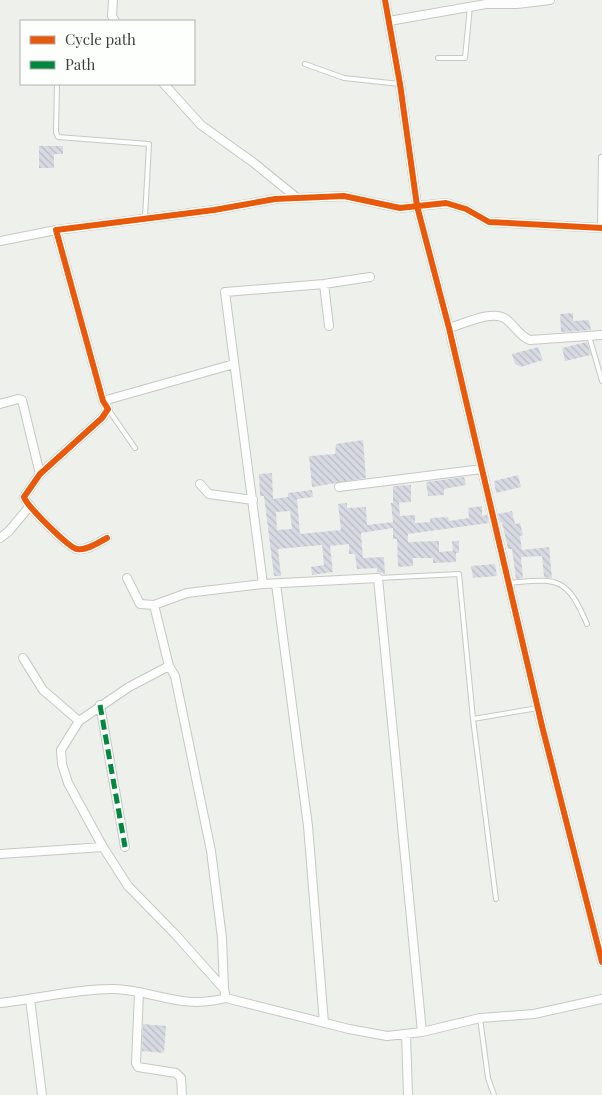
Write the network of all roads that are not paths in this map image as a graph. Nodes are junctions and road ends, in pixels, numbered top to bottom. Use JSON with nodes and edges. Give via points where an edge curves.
{"nodes":[{"id":1,"x":114,"y":0,"type":"edge"},
{"id":2,"x":384,"y":0,"type":"edge"},
{"id":3,"x":550,"y":0,"type":"edge"},
{"id":4,"x":470,"y":6,"type":"junction"},
{"id":5,"x":114,"y":20,"type":"edge"},
{"id":6,"x":389,"y":21,"type":"junction"},
{"id":7,"x":438,"y":58,"type":"dead end"},
{"id":8,"x":305,"y":64,"type":"dead end"},
{"id":9,"x":400,"y":84,"type":"junction"},
{"id":10,"x":57,"y":85,"type":"edge"},
{"id":11,"x":165,"y":85,"type":"edge"},
{"id":12,"x":601,"y":157,"type":"edge"},
{"id":13,"x":298,"y":198,"type":"junction"},
{"id":14,"x":418,"y":206,"type":"junction"},
{"id":15,"x":145,"y":217,"type":"junction"},
{"id":16,"x":601,"y":228,"type":"edge"},
{"id":17,"x":56,"y":230,"type":"junction"},
{"id":18,"x":0,"y":241,"type":"edge"},
{"id":19,"x":370,"y":277,"type":"dead end"},
{"id":20,"x":324,"y":284,"type":"junction"},
{"id":21,"x":329,"y":326,"type":"dead end"},
{"id":22,"x":449,"y":328,"type":"junction"},
{"id":23,"x":602,"y":335,"type":"edge"},
{"id":24,"x":590,"y":336,"type":"junction"},
{"id":25,"x":234,"y":364,"type":"junction"},
{"id":26,"x":602,"y":381,"type":"edge"},
{"id":27,"x":103,"y":401,"type":"junction"},
{"id":28,"x":0,"y":404,"type":"edge"},
{"id":29,"x":108,"y":409,"type":"junction"},
{"id":30,"x":135,"y":448,"type":"dead end"},
{"id":31,"x":482,"y":469,"type":"junction"},
{"id":32,"x":40,"y":474,"type":"junction"},
{"id":33,"x":200,"y":484,"type":"dead end"},
{"id":34,"x":339,"y":487,"type":"dead end"},
{"id":35,"x":253,"y":500,"type":"junction"},
{"id":36,"x":29,"y":507,"type":"junction"},
{"id":37,"x":0,"y":538,"type":"edge"},
{"id":38,"x":107,"y":538,"type":"dead end"},
{"id":39,"x":127,"y":578,"type":"dead end"},
{"id":40,"x":378,"y":578,"type":"junction"},
{"id":41,"x":508,"y":582,"type":"junction"},
{"id":42,"x":263,"y":584,"type":"junction"},
{"id":43,"x":276,"y":584,"type":"junction"},
{"id":44,"x":154,"y":605,"type":"junction"},
{"id":45,"x":587,"y":624,"type":"dead end"},
{"id":46,"x":23,"y":658,"type":"dead end"},
{"id":47,"x":169,"y":666,"type":"junction"},
{"id":48,"x":100,"y":705,"type":"junction"},
{"id":49,"x":538,"y":708,"type":"junction"},
{"id":50,"x":473,"y":719,"type":"junction"},
{"id":51,"x":79,"y":721,"type":"junction"},
{"id":52,"x":103,"y":846,"type":"junction"},
{"id":53,"x":125,"y":847,"type":"dead end"},
{"id":54,"x":0,"y":854,"type":"edge"},
{"id":55,"x":496,"y":899,"type":"dead end"},
{"id":56,"x":602,"y":962,"type":"edge"},
{"id":57,"x":139,"y":992,"type":"junction"},
{"id":58,"x":225,"y":994,"type":"junction"},
{"id":59,"x":30,"y":999,"type":"junction"},
{"id":60,"x":602,"y":999,"type":"edge"},
{"id":61,"x":0,"y":1003,"type":"edge"},
{"id":62,"x":480,"y":1018,"type":"junction"},
{"id":63,"x":324,"y":1023,"type":"junction"},
{"id":64,"x":422,"y":1032,"type":"junction"},
{"id":65,"x":406,"y":1034,"type":"junction"},
{"id":66,"x":42,"y":1095,"type":"edge"},
{"id":67,"x":182,"y":1095,"type":"edge"},
{"id":68,"x":408,"y":1095,"type":"edge"},
{"id":69,"x":494,"y":1095,"type":"edge"}],
"edges":[{"from":1,"to":5,"type":"street"},
{"from":2,"to":6,"type":"street"},
{"from":3,"to":4,"type":"street"},
{"from":4,"to":6,"type":"street"},
{"from":4,"to":7,"type":"lane","via":[[465,58]]},
{"from":6,"to":9,"type":"street"},
{"from":8,"to":9,"type":"lane","via":[[344,78]]},
{"from":9,"to":14,"type":"street"},
{"from":10,"to":15,"type":"lane","via":[[58,138],[149,144]]},
{"from":11,"to":13,"type":"street","via":[[201,126]]},
{"from":12,"to":16,"type":"lane"},
{"from":13,"to":14,"type":"street","via":[[344,196],[400,208]]},
{"from":13,"to":15,"type":"street"},
{"from":14,"to":16,"type":"street","via":[[446,203],[466,209],[489,222]]},
{"from":14,"to":22,"type":"street"},
{"from":15,"to":17,"type":"street"},
{"from":17,"to":18,"type":"street"},
{"from":17,"to":27,"type":"street"},
{"from":19,"to":20,"type":"street"},
{"from":20,"to":21,"type":"street"},
{"from":20,"to":25,"type":"street","via":[[225,292]]},
{"from":22,"to":24,"type":"street","via":[[494,315],[505,318],[522,338],[530,340]]},
{"from":22,"to":31,"type":"street"},
{"from":23,"to":24,"type":"street"},
{"from":24,"to":26,"type":"lane"},
{"from":25,"to":27,"type":"street"},
{"from":25,"to":35,"type":"street"},
{"from":27,"to":29,"type":"street"},
{"from":28,"to":32,"type":"street","via":[[22,400]]},
{"from":29,"to":30,"type":"lane"},
{"from":29,"to":32,"type":"street"},
{"from":31,"to":34,"type":"street"},
{"from":31,"to":41,"type":"street"},
{"from":32,"to":36,"type":"street","via":[[25,493]]},
{"from":33,"to":35,"type":"street","via":[[209,494]]},
{"from":35,"to":42,"type":"street"},
{"from":36,"to":37,"type":"street"},
{"from":36,"to":38,"type":"street","via":[[77,549]]},
{"from":39,"to":44,"type":"street","via":[[140,604]]},
{"from":40,"to":43,"type":"street"},
{"from":40,"to":50,"type":"lane","via":[[459,574]]},
{"from":40,"to":64,"type":"street"},
{"from":41,"to":45,"type":"lane","via":[[546,580],[561,583],[577,600]]},
{"from":41,"to":49,"type":"street"},
{"from":42,"to":43,"type":"street"},
{"from":42,"to":44,"type":"street","via":[[186,592]]},
{"from":43,"to":63,"type":"street","via":[[308,826]]},
{"from":44,"to":47,"type":"street"},
{"from":46,"to":51,"type":"street","via":[[43,690]]},
{"from":47,"to":48,"type":"street"},
{"from":47,"to":58,"type":"street","via":[[175,676],[211,851]]},
{"from":48,"to":51,"type":"street"},
{"from":48,"to":53,"type":"street"},
{"from":49,"to":50,"type":"lane"},
{"from":49,"to":56,"type":"street"},
{"from":50,"to":55,"type":"lane"},
{"from":51,"to":52,"type":"street","via":[[61,750],[64,774]]},
{"from":52,"to":54,"type":"street"},
{"from":52,"to":58,"type":"street","via":[[128,886],[175,934]]},
{"from":57,"to":58,"type":"street","via":[[191,1003],[208,1002]]},
{"from":57,"to":59,"type":"street","via":[[108,989]]},
{"from":57,"to":67,"type":"street","via":[[136,1063],[138,1067],[176,1073],[181,1078]]},
{"from":58,"to":63,"type":"street"},
{"from":59,"to":61,"type":"street"},
{"from":59,"to":66,"type":"street"},
{"from":60,"to":62,"type":"street","via":[[534,1014]]},
{"from":62,"to":64,"type":"street"},
{"from":62,"to":69,"type":"lane","via":[[488,1078]]},
{"from":63,"to":65,"type":"street","via":[[372,1034]]},
{"from":64,"to":65,"type":"street"},
{"from":65,"to":68,"type":"street"}]}
